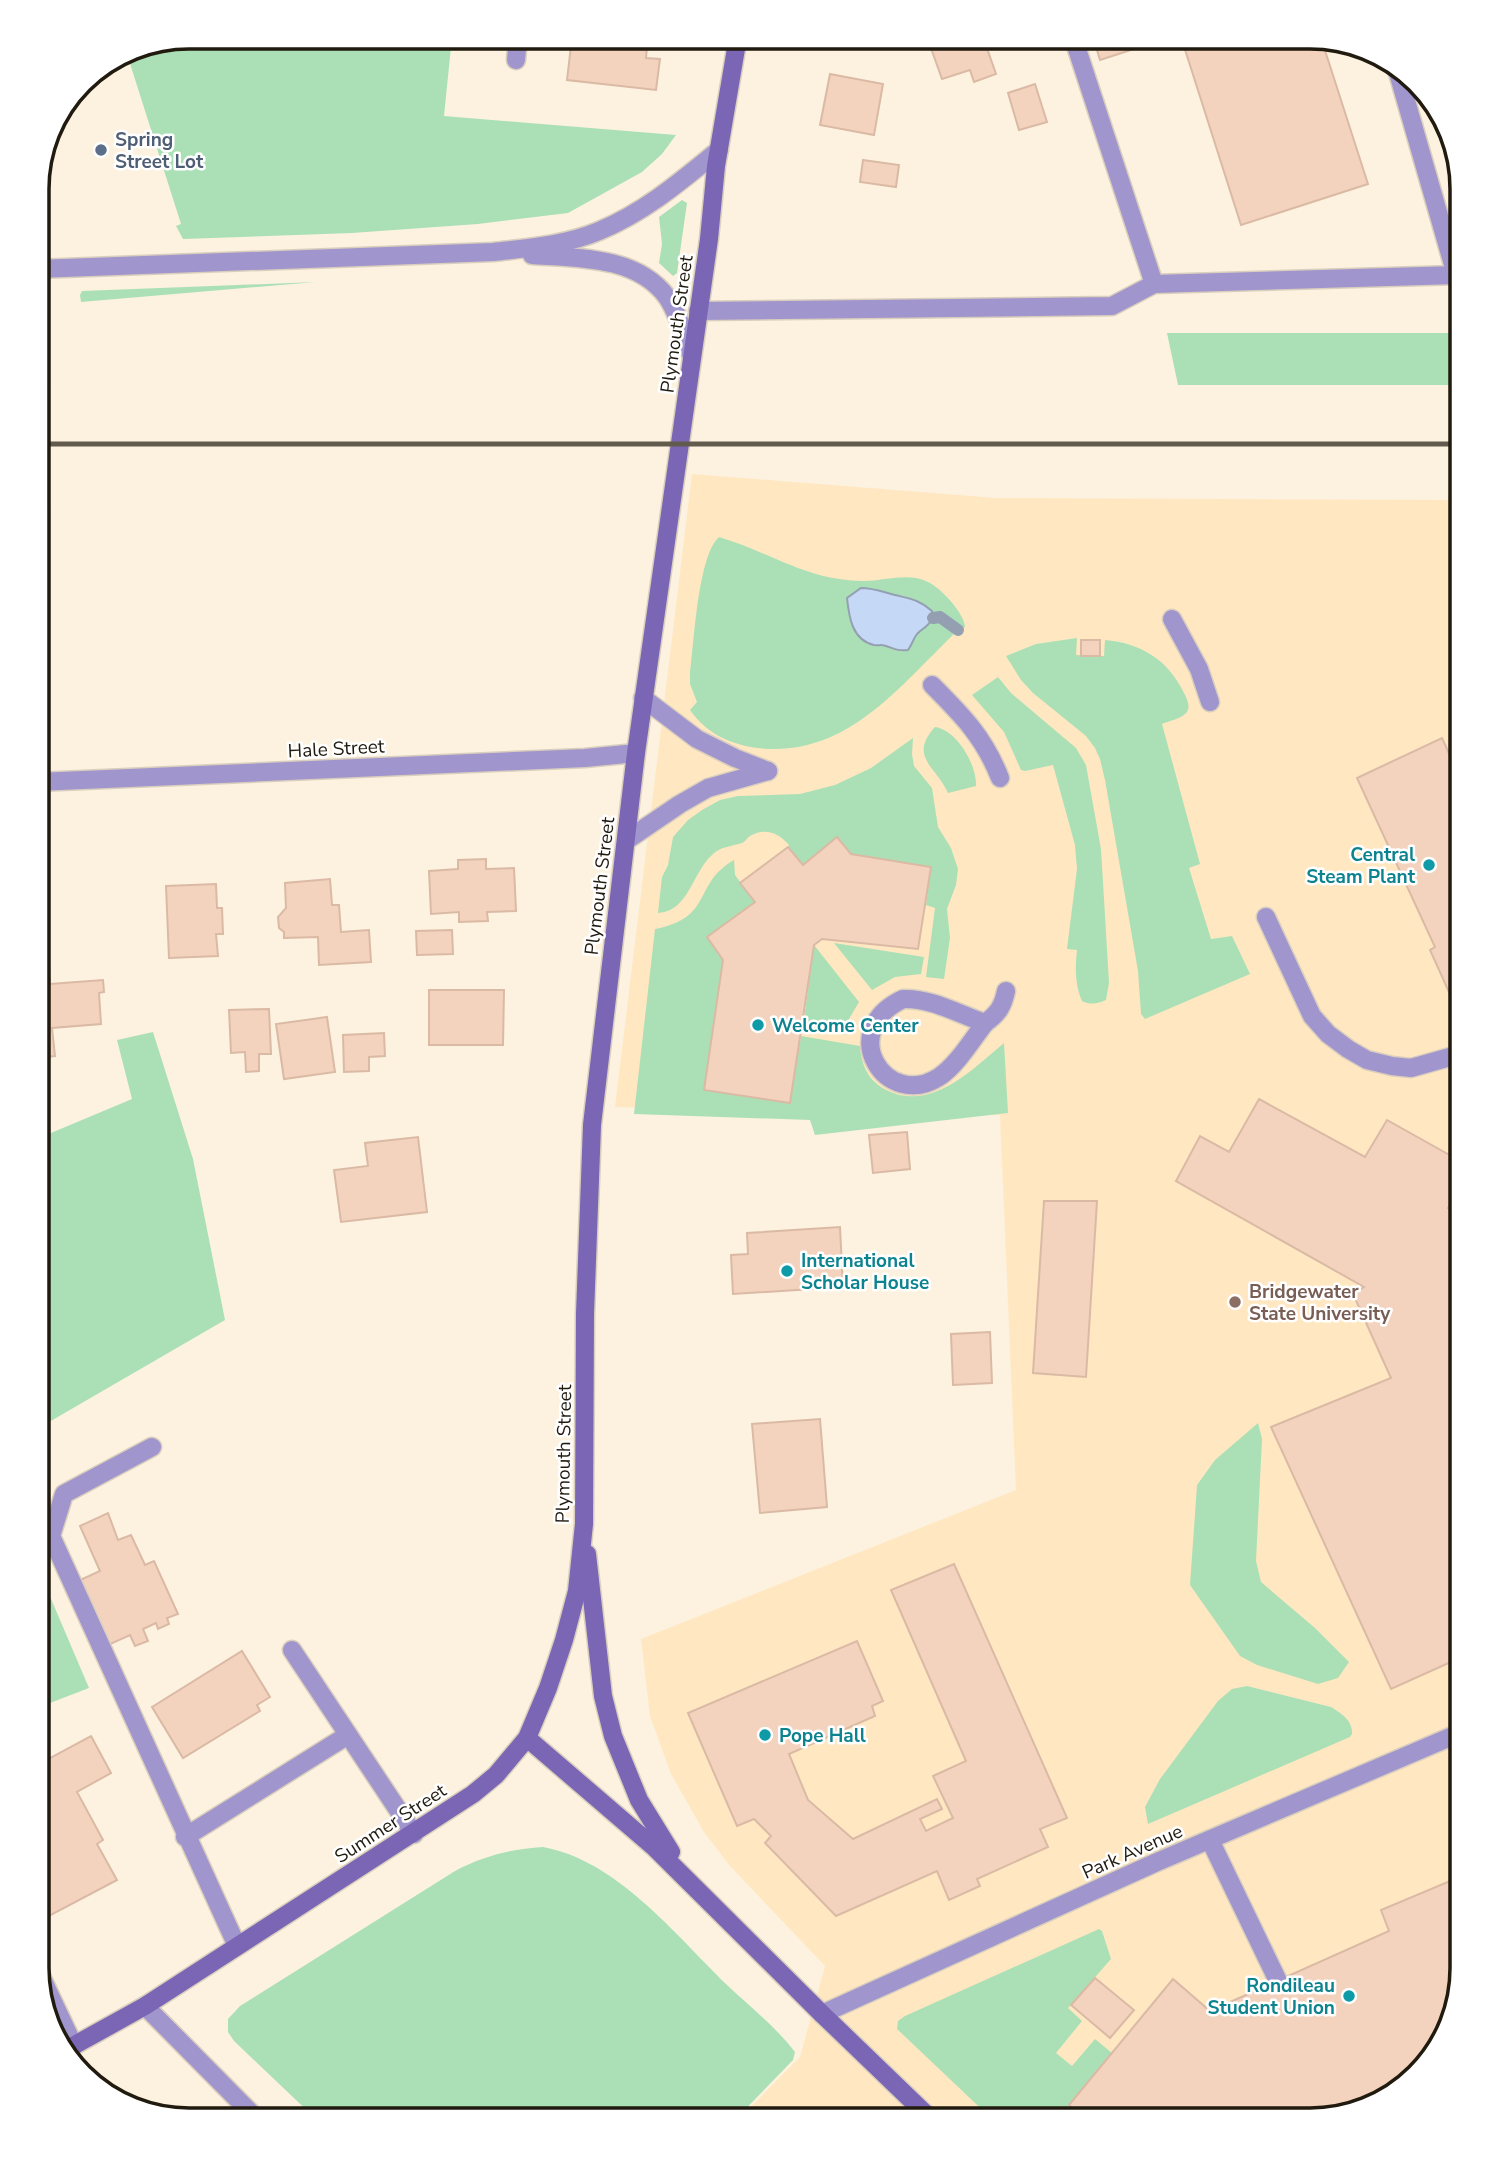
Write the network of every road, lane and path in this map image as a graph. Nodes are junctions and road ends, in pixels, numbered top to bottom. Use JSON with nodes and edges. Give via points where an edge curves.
{"nodes":[{"id":1,"x":517,"y":49,"type":"edge"},
{"id":2,"x":736,"y":49,"type":"edge"},
{"id":3,"x":1077,"y":49,"type":"edge"},
{"id":4,"x":516,"y":60,"type":"dead end"},
{"id":5,"x":1400,"y":82,"type":"edge"},
{"id":6,"x":719,"y":150,"type":"junction"},
{"id":7,"x":493,"y":252,"type":"junction"},
{"id":8,"x":1450,"y":254,"type":"edge"},
{"id":9,"x":49,"y":269,"type":"edge"},
{"id":10,"x":1450,"y":275,"type":"edge"},
{"id":11,"x":1154,"y":284,"type":"junction"},
{"id":12,"x":698,"y":311,"type":"junction"},
{"id":13,"x":692,"y":357,"type":"junction"},
{"id":14,"x":1172,"y":619,"type":"dead end"},
{"id":15,"x":932,"y":685,"type":"dead end"},
{"id":16,"x":643,"y":698,"type":"junction"},
{"id":17,"x":1210,"y":702,"type":"dead end"},
{"id":18,"x":636,"y":753,"type":"junction"},
{"id":19,"x":1000,"y":778,"type":"dead end"},
{"id":20,"x":49,"y":781,"type":"edge"},
{"id":21,"x":627,"y":840,"type":"junction"},
{"id":22,"x":1266,"y":917,"type":"dead end"},
{"id":23,"x":1006,"y":991,"type":"dead end"},
{"id":24,"x":985,"y":1023,"type":"junction"},
{"id":25,"x":1450,"y":1057,"type":"edge"},
{"id":26,"x":152,"y":1447,"type":"dead end"},
{"id":27,"x":584,"y":1524,"type":"junction"},
{"id":28,"x":292,"y":1650,"type":"dead end"},
{"id":29,"x":348,"y":1735,"type":"junction"},
{"id":30,"x":1450,"y":1737,"type":"edge"},
{"id":31,"x":527,"y":1738,"type":"junction"},
{"id":32,"x":414,"y":1834,"type":"junction"},
{"id":33,"x":185,"y":1837,"type":"junction"},
{"id":34,"x":1210,"y":1840,"type":"junction"},
{"id":35,"x":702,"y":1894,"type":"junction"},
{"id":36,"x":237,"y":1946,"type":"junction"},
{"id":37,"x":1278,"y":1981,"type":"dead end"},
{"id":38,"x":145,"y":2006,"type":"junction"},
{"id":39,"x":822,"y":2014,"type":"junction"},
{"id":40,"x":73,"y":2046,"type":"edge"},
{"id":41,"x":246,"y":2108,"type":"edge"},
{"id":42,"x":920,"y":2108,"type":"edge"}],
"edges":[{"from":1,"to":4,"type":"street"},
{"from":2,"to":6,"type":"main road","name":"Plymouth Street"},
{"from":3,"to":11,"type":"street"},
{"from":5,"to":8,"type":"street"},
{"from":6,"to":7,"type":"street","via":[[656,201],[597,232]]},
{"from":6,"to":12,"type":"main road","name":"Plymouth Street"},
{"from":7,"to":9,"type":"street"},
{"from":7,"to":13,"type":"street","via":[[584,259],[633,270],[665,295]]},
{"from":10,"to":11,"type":"street"},
{"from":11,"to":12,"type":"street","via":[[1112,306]]},
{"from":12,"to":13,"type":"main road","name":"Plymouth Street"},
{"from":13,"to":16,"type":"main road","name":"Plymouth Street"},
{"from":14,"to":17,"type":"street","via":[[1199,669]]},
{"from":15,"to":19,"type":"street","via":[[977,732]]},
{"from":16,"to":18,"type":"main road","name":"Plymouth Street"},
{"from":16,"to":21,"type":"street","via":[[697,739],[768,771],[701,792]]},
{"from":18,"to":20,"type":"street","name":"Hale Street"},
{"from":18,"to":21,"type":"main road","name":"Plymouth Street"},
{"from":21,"to":27,"type":"main road","name":"Plymouth Street","via":[[592,1125]]},
{"from":22,"to":25,"type":"street","via":[[1312,1016],[1328,1034],[1367,1060],[1391,1066],[1411,1068]]},
{"from":23,"to":24,"type":"street","via":[[1003,1004]]},
{"from":24,"to":24,"type":"street","via":[[933,1003],[903,999],[879,1015],[872,1028],[873,1056],[879,1069],[896,1082],[916,1086],[930,1082],[942,1075]]},
{"from":26,"to":33,"type":"street","via":[[64,1494],[51,1536]]},
{"from":27,"to":31,"type":"main road","name":"Plymouth Street","via":[[576,1591],[564,1640]]},
{"from":27,"to":35,"type":"main road","via":[[603,1696],[613,1735],[639,1800]]},
{"from":28,"to":29,"type":"street"},
{"from":29,"to":32,"type":"street"},
{"from":29,"to":33,"type":"street"},
{"from":30,"to":34,"type":"street","name":"Park Avenue"},
{"from":31,"to":32,"type":"main road","name":"Summer Street","via":[[489,1781]]},
{"from":31,"to":35,"type":"main road"},
{"from":32,"to":36,"type":"main road","name":"Summer Street"},
{"from":33,"to":36,"type":"street"},
{"from":34,"to":37,"type":"street"},
{"from":34,"to":39,"type":"street","name":"Park Avenue"},
{"from":35,"to":39,"type":"main road"},
{"from":36,"to":38,"type":"main road","name":"Summer Street"},
{"from":38,"to":40,"type":"main road","name":"Summer Street"},
{"from":38,"to":41,"type":"street"},
{"from":39,"to":42,"type":"main road"}]}
